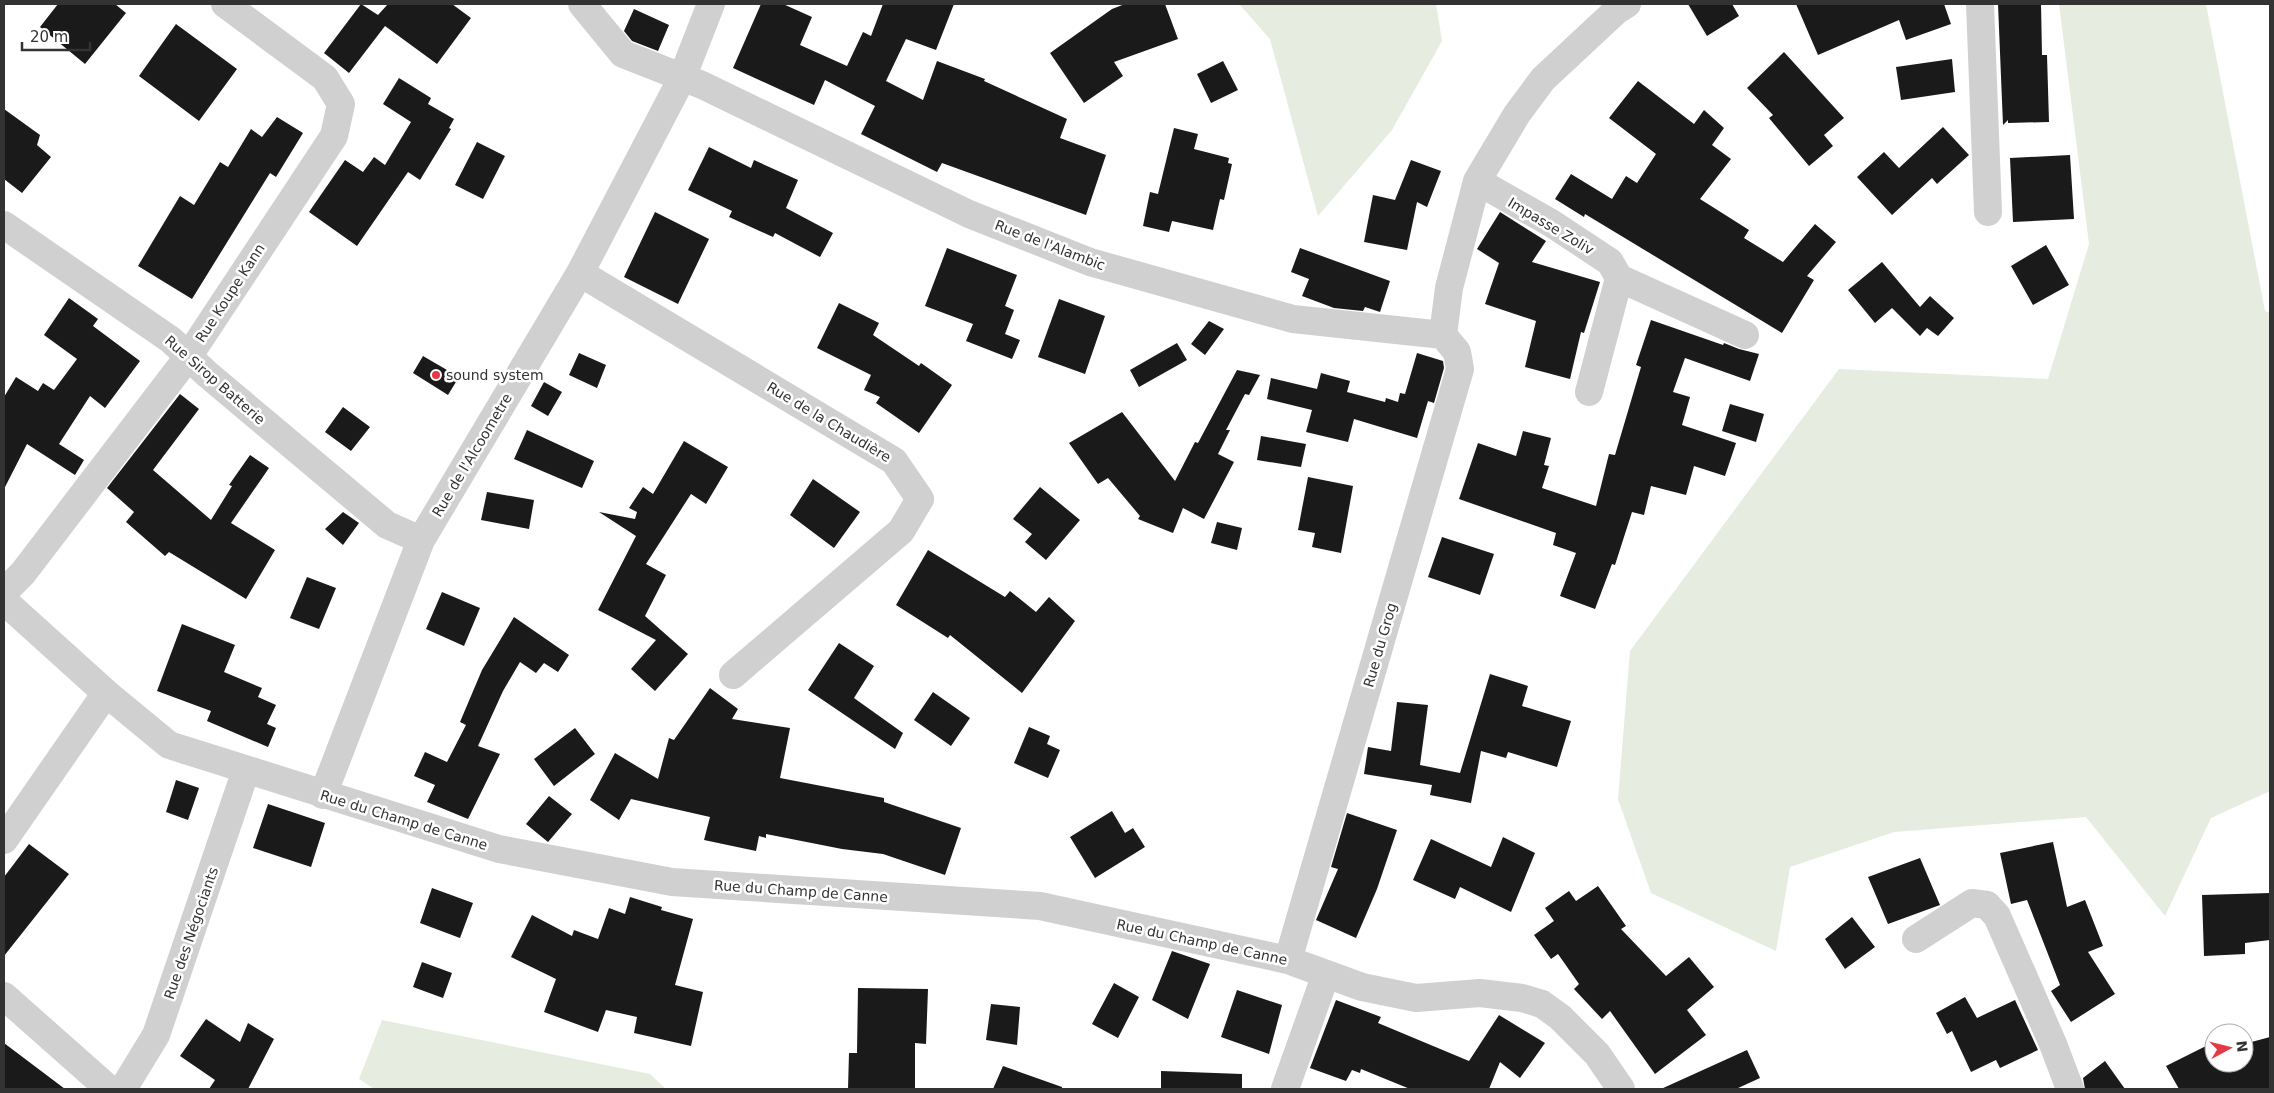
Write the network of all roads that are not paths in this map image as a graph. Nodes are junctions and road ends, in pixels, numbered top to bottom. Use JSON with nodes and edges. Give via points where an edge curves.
{"nodes":[{"id":1,"x":226,"y":4,"type":"edge"},
{"id":2,"x":582,"y":4,"type":"edge"},
{"id":3,"x":711,"y":4,"type":"edge"},
{"id":4,"x":1627,"y":4,"type":"edge"},
{"id":5,"x":1980,"y":4,"type":"edge"},
{"id":6,"x":682,"y":78,"type":"junction"},
{"id":7,"x":1476,"y":181,"type":"junction"},
{"id":8,"x":1988,"y":212,"type":"dead end"},
{"id":9,"x":4,"y":225,"type":"edge"},
{"id":10,"x":580,"y":273,"type":"junction"},
{"id":11,"x":1619,"y":278,"type":"junction"},
{"id":12,"x":1443,"y":334,"type":"junction"},
{"id":13,"x":1745,"y":336,"type":"dead end"},
{"id":14,"x":188,"y":357,"type":"junction"},
{"id":15,"x":1589,"y":392,"type":"dead end"},
{"id":16,"x":421,"y":540,"type":"junction"},
{"id":17,"x":4,"y":592,"type":"edge"},
{"id":18,"x":4,"y":601,"type":"edge"},
{"id":19,"x":733,"y":675,"type":"dead end"},
{"id":20,"x":106,"y":693,"type":"junction"},
{"id":21,"x":246,"y":770,"type":"junction"},
{"id":22,"x":322,"y":795,"type":"junction"},
{"id":23,"x":7,"y":827,"type":"edge"},
{"id":24,"x":1916,"y":939,"type":"dead end"},
{"id":25,"x":1288,"y":960,"type":"junction"},
{"id":26,"x":1326,"y":974,"type":"junction"},
{"id":27,"x":4,"y":996,"type":"edge"},
{"id":28,"x":109,"y":1089,"type":"edge"},
{"id":29,"x":123,"y":1089,"type":"edge"},
{"id":30,"x":1285,"y":1089,"type":"edge"},
{"id":31,"x":1621,"y":1089,"type":"edge"},
{"id":32,"x":2070,"y":1089,"type":"edge"}],
"edges":[{"from":1,"to":14,"type":"street","name":"Rue Koupe Kann","via":[[325,78],[340,104],[334,136]]},
{"from":2,"to":6,"type":"street","name":"Rue de l'Alambic","via":[[623,54]]},
{"from":3,"to":6,"type":"street","name":"Rue de l'Alcoometre"},
{"from":4,"to":7,"type":"street","via":[[1543,79],[1517,114]]},
{"from":5,"to":8,"type":"street"},
{"from":6,"to":10,"type":"street","name":"Rue de l'Alcoometre"},
{"from":6,"to":12,"type":"street","name":"Rue de l'Alambic","via":[[969,214],[1090,262],[1293,319]]},
{"from":7,"to":11,"type":"street","name":"Impasse Zoliv","via":[[1610,262]]},
{"from":7,"to":12,"type":"street","via":[[1449,288]]},
{"from":9,"to":14,"type":"street","name":"Rue Sirop Batterie","via":[[171,340]]},
{"from":10,"to":16,"type":"street","name":"Rue de l'Alcoometre"},
{"from":10,"to":19,"type":"street","name":"Rue de la Chaudière","via":[[894,461],[920,499],[901,531]]},
{"from":11,"to":13,"type":"street","name":"Impasse Zoliv"},
{"from":11,"to":15,"type":"street"},
{"from":12,"to":25,"type":"street","name":"Rue du Grog","via":[[1457,352],[1460,369]]},
{"from":14,"to":16,"type":"street","name":"Rue Sirop Batterie","via":[[387,525]]},
{"from":14,"to":17,"type":"street","name":"Rue Koupe Kann","via":[[23,573]]},
{"from":16,"to":22,"type":"street","name":"Rue de l'Alcoometre"},
{"from":18,"to":20,"type":"street","name":"Rue du Champ de Canne"},
{"from":20,"to":21,"type":"street","name":"Rue du Champ de Canne","via":[[169,746]]},
{"from":20,"to":23,"type":"street"},
{"from":21,"to":22,"type":"street","name":"Rue du Champ de Canne"},
{"from":21,"to":29,"type":"street","name":"Rue des Négociants","via":[[156,1035]]},
{"from":22,"to":25,"type":"street","name":"Rue du Champ de Canne","via":[[499,849],[672,882],[1040,906]]},
{"from":24,"to":32,"type":"street","via":[[1972,903],[1987,904],[1997,916]]},
{"from":25,"to":26,"type":"street","name":"Rue du Champ de Canne"},
{"from":26,"to":30,"type":"street"},
{"from":26,"to":31,"type":"street","name":"Rue du Champ de Canne","via":[[1362,987],[1416,998],[1480,993],[1542,1004],[1560,1016],[1596,1054]]},
{"from":27,"to":28,"type":"street"}]}
